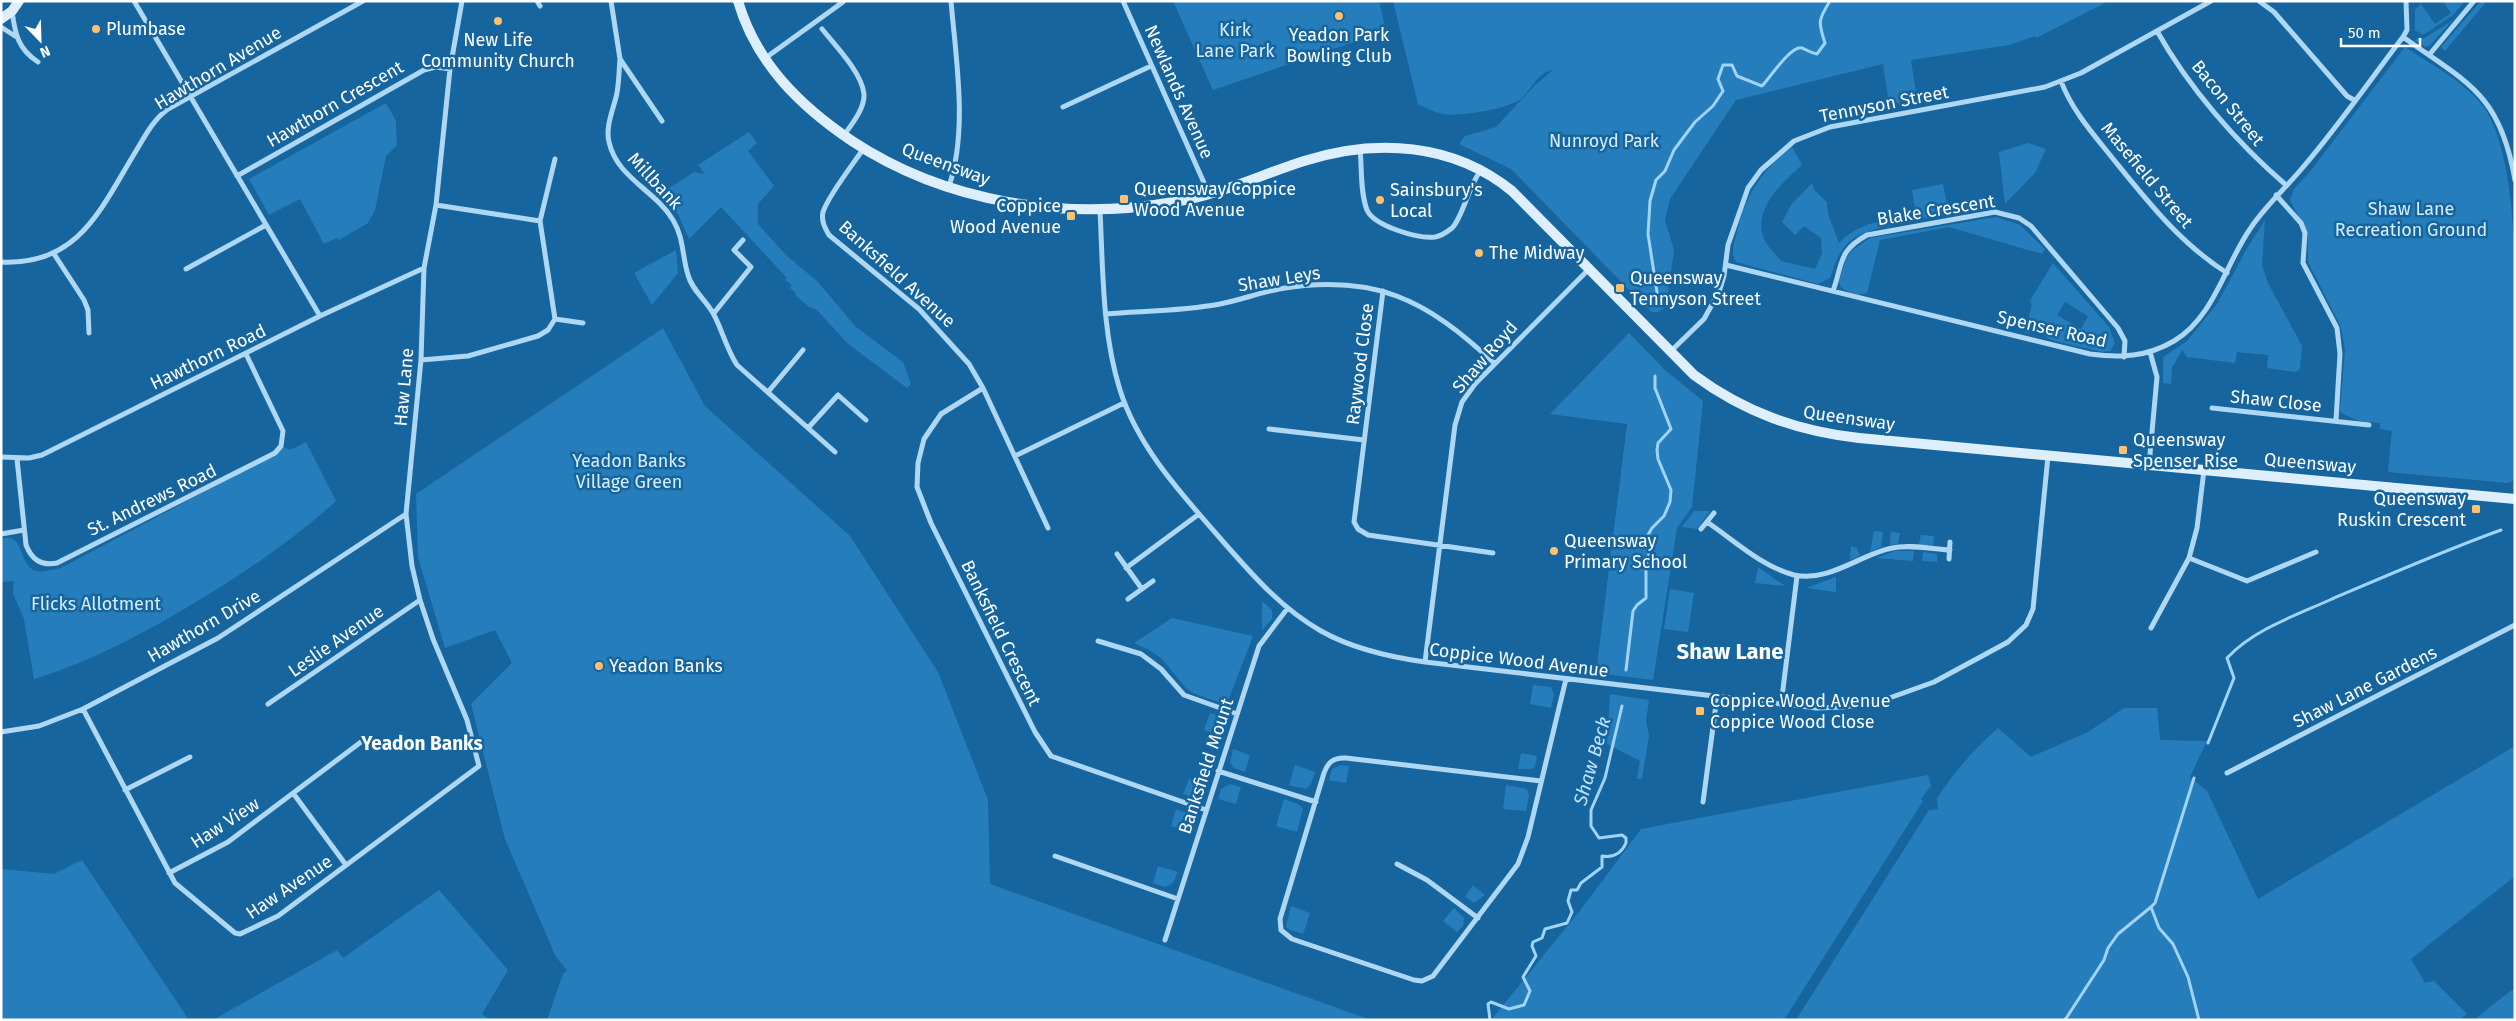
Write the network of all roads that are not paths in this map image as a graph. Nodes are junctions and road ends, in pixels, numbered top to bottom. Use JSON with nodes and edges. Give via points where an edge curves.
{"nodes":[{"id":1,"x":19,"y":1,"type":"edge"},
{"id":2,"x":134,"y":1,"type":"edge"},
{"id":3,"x":363,"y":1,"type":"edge"},
{"id":4,"x":462,"y":1,"type":"edge"},
{"id":5,"x":611,"y":1,"type":"edge"},
{"id":6,"x":738,"y":1,"type":"edge"},
{"id":7,"x":951,"y":1,"type":"edge"},
{"id":8,"x":1123,"y":1,"type":"edge"},
{"id":9,"x":2211,"y":1,"type":"edge"},
{"id":10,"x":2259,"y":1,"type":"edge"},
{"id":11,"x":2406,"y":1,"type":"edge"},
{"id":12,"x":2474,"y":1,"type":"edge"},
{"id":13,"x":843,"y":2,"type":"edge"},
{"id":14,"x":12,"y":11,"type":"junction"},
{"id":15,"x":1,"y":19,"type":"edge"},
{"id":16,"x":1,"y":27,"type":"edge"},
{"id":17,"x":822,"y":29,"type":"dead end"},
{"id":18,"x":2157,"y":31,"type":"junction"},
{"id":19,"x":15,"y":36,"type":"junction"},
{"id":20,"x":2403,"y":37,"type":"junction"},
{"id":21,"x":2429,"y":55,"type":"junction"},
{"id":22,"x":620,"y":59,"type":"junction"},
{"id":23,"x":764,"y":59,"type":"junction"},
{"id":24,"x":38,"y":62,"type":"dead end"},
{"id":25,"x":1151,"y":66,"type":"junction"},
{"id":26,"x":450,"y":69,"type":"junction"},
{"id":27,"x":2061,"y":82,"type":"junction"},
{"id":28,"x":191,"y":96,"type":"junction"},
{"id":29,"x":2354,"y":100,"type":"junction"},
{"id":30,"x":1063,"y":107,"type":"dead end"},
{"id":31,"x":662,"y":121,"type":"dead end"},
{"id":32,"x":844,"y":135,"type":"junction"},
{"id":33,"x":864,"y":148,"type":"junction"},
{"id":34,"x":1360,"y":149,"type":"junction"},
{"id":35,"x":555,"y":159,"type":"dead end"},
{"id":36,"x":1481,"y":170,"type":"junction"},
{"id":37,"x":237,"y":176,"type":"junction"},
{"id":38,"x":2515,"y":180,"type":"edge"},
{"id":39,"x":2286,"y":185,"type":"junction"},
{"id":40,"x":949,"y":186,"type":"junction"},
{"id":41,"x":1209,"y":194,"type":"junction"},
{"id":42,"x":2276,"y":195,"type":"junction"},
{"id":43,"x":436,"y":205,"type":"junction"},
{"id":44,"x":1100,"y":210,"type":"junction"},
{"id":45,"x":540,"y":221,"type":"junction"},
{"id":46,"x":266,"y":225,"type":"junction"},
{"id":47,"x":743,"y":240,"type":"dead end"},
{"id":48,"x":54,"y":254,"type":"junction"},
{"id":49,"x":1,"y":262,"type":"edge"},
{"id":50,"x":1726,"y":264,"type":"junction"},
{"id":51,"x":424,"y":268,"type":"junction"},
{"id":52,"x":186,"y":269,"type":"dead end"},
{"id":53,"x":1589,"y":269,"type":"junction"},
{"id":54,"x":2227,"y":273,"type":"junction"},
{"id":55,"x":1833,"y":291,"type":"junction"},
{"id":56,"x":1383,"y":292,"type":"junction"},
{"id":57,"x":714,"y":314,"type":"junction"},
{"id":58,"x":1106,"y":314,"type":"junction"},
{"id":59,"x":320,"y":316,"type":"junction"},
{"id":60,"x":555,"y":319,"type":"junction"},
{"id":61,"x":583,"y":323,"type":"dead end"},
{"id":62,"x":89,"y":333,"type":"dead end"},
{"id":63,"x":803,"y":350,"type":"dead end"},
{"id":64,"x":1669,"y":352,"type":"junction"},
{"id":65,"x":2150,"y":352,"type":"junction"},
{"id":66,"x":246,"y":354,"type":"junction"},
{"id":67,"x":2124,"y":357,"type":"junction"},
{"id":68,"x":421,"y":360,"type":"junction"},
{"id":69,"x":1494,"y":363,"type":"junction"},
{"id":70,"x":983,"y":388,"type":"junction"},
{"id":71,"x":768,"y":392,"type":"junction"},
{"id":72,"x":1124,"y":402,"type":"junction"},
{"id":73,"x":2212,"y":408,"type":"dead end"},
{"id":74,"x":866,"y":420,"type":"dead end"},
{"id":75,"x":2336,"y":420,"type":"junction"},
{"id":76,"x":2369,"y":425,"type":"dead end"},
{"id":77,"x":808,"y":428,"type":"junction"},
{"id":78,"x":1269,"y":429,"type":"dead end"},
{"id":79,"x":1364,"y":440,"type":"junction"},
{"id":80,"x":835,"y":452,"type":"dead end"},
{"id":81,"x":1015,"y":456,"type":"junction"},
{"id":82,"x":2048,"y":456,"type":"junction"},
{"id":83,"x":1,"y":458,"type":"edge"},
{"id":84,"x":17,"y":459,"type":"junction"},
{"id":85,"x":2149,"y":465,"type":"junction"},
{"id":86,"x":2204,"y":470,"type":"junction"},
{"id":87,"x":2515,"y":499,"type":"edge"},
{"id":88,"x":1714,"y":513,"type":"dead end"},
{"id":89,"x":406,"y":514,"type":"junction"},
{"id":90,"x":1199,"y":514,"type":"junction"},
{"id":91,"x":1707,"y":522,"type":"junction"},
{"id":92,"x":1048,"y":528,"type":"dead end"},
{"id":93,"x":1701,"y":529,"type":"dead end"},
{"id":94,"x":24,"y":530,"type":"junction"},
{"id":95,"x":1,"y":534,"type":"edge"},
{"id":96,"x":1950,"y":542,"type":"dead end"},
{"id":97,"x":1439,"y":546,"type":"junction"},
{"id":98,"x":1950,"y":550,"type":"junction"},
{"id":99,"x":2316,"y":552,"type":"dead end"},
{"id":100,"x":1493,"y":553,"type":"dead end"},
{"id":101,"x":1117,"y":554,"type":"dead end"},
{"id":102,"x":2188,"y":558,"type":"junction"},
{"id":103,"x":1949,"y":560,"type":"dead end"},
{"id":104,"x":1126,"y":568,"type":"junction"},
{"id":105,"x":1797,"y":576,"type":"junction"},
{"id":106,"x":1154,"y":581,"type":"dead end"},
{"id":107,"x":1142,"y":590,"type":"junction"},
{"id":108,"x":1128,"y":599,"type":"dead end"},
{"id":109,"x":420,"y":600,"type":"junction"},
{"id":110,"x":1287,"y":609,"type":"junction"},
{"id":111,"x":2515,"y":625,"type":"edge"},
{"id":112,"x":2151,"y":628,"type":"dead end"},
{"id":113,"x":1098,"y":641,"type":"dead end"},
{"id":114,"x":1425,"y":662,"type":"junction"},
{"id":115,"x":1566,"y":679,"type":"junction"},
{"id":116,"x":1717,"y":697,"type":"junction"},
{"id":117,"x":268,"y":704,"type":"dead end"},
{"id":118,"x":1781,"y":705,"type":"junction"},
{"id":119,"x":83,"y":709,"type":"junction"},
{"id":120,"x":1237,"y":714,"type":"junction"},
{"id":121,"x":1,"y":732,"type":"edge"},
{"id":122,"x":361,"y":742,"type":"dead end"},
{"id":123,"x":190,"y":757,"type":"dead end"},
{"id":124,"x":480,"y":766,"type":"joint"},
{"id":125,"x":1218,"y":771,"type":"junction"},
{"id":126,"x":2227,"y":774,"type":"dead end"},
{"id":127,"x":1541,"y":781,"type":"junction"},
{"id":128,"x":125,"y":790,"type":"junction"},
{"id":129,"x":293,"y":793,"type":"junction"},
{"id":130,"x":1316,"y":802,"type":"junction"},
{"id":131,"x":1703,"y":802,"type":"dead end"},
{"id":132,"x":1206,"y":810,"type":"junction"},
{"id":133,"x":1055,"y":856,"type":"dead end"},
{"id":134,"x":1397,"y":864,"type":"dead end"},
{"id":135,"x":346,"y":865,"type":"junction"},
{"id":136,"x":169,"y":873,"type":"junction"},
{"id":137,"x":1178,"y":899,"type":"junction"},
{"id":138,"x":1478,"y":918,"type":"junction"},
{"id":139,"x":1165,"y":940,"type":"dead end"}],
"edges":[{"from":1,"to":14,"type":"street"},
{"from":2,"to":28,"type":"street"},
{"from":3,"to":28,"type":"street","name":"Hawthorn Avenue"},
{"from":4,"to":26,"type":"street","name":"Haw Lane"},
{"from":5,"to":22,"type":"street"},
{"from":6,"to":23,"type":"street","name":"Queensway","via":[[754,44]]},
{"from":7,"to":40,"type":"street","via":[[959,141]]},
{"from":8,"to":25,"type":"street","name":"Newlands Avenue"},
{"from":9,"to":18,"type":"street","name":"Tennyson Street"},
{"from":10,"to":29,"type":"street","via":[[2274,12]]},
{"from":11,"to":20,"type":"street","via":[[2407,30]]},
{"from":12,"to":21,"type":"street"},
{"from":13,"to":23,"type":"street"},
{"from":14,"to":15,"type":"street"},
{"from":14,"to":19,"type":"street"},
{"from":16,"to":19,"type":"street"},
{"from":17,"to":32,"type":"street","via":[[856,72],[864,94],[859,112]]},
{"from":18,"to":27,"type":"street","name":"Tennyson Street"},
{"from":18,"to":39,"type":"street","name":"Bacon Street","via":[[2181,68],[2232,133],[2248,152]]},
{"from":19,"to":24,"type":"street","via":[[25,52]]},
{"from":20,"to":21,"type":"street"},
{"from":20,"to":29,"type":"street","name":"Spenser Road"},
{"from":21,"to":38,"type":"street","via":[[2476,90],[2488,103],[2505,137]]},
{"from":22,"to":31,"type":"street"},
{"from":22,"to":57,"type":"street","name":"Millbank","via":[[609,142],[623,171],[672,218],[680,233],[688,275]]},
{"from":23,"to":32,"type":"street","name":"Queensway","via":[[796,98]]},
{"from":25,"to":30,"type":"street"},
{"from":25,"to":41,"type":"street","name":"Newlands Avenue"},
{"from":26,"to":37,"type":"street","name":"Hawthorn Crescent","via":[[436,67],[424,70]]},
{"from":26,"to":43,"type":"street","name":"Haw Lane"},
{"from":27,"to":50,"type":"street","name":"Tennyson Street","via":[[2024,92],[1830,127],[1802,137],[1773,158],[1748,188],[1732,229]]},
{"from":27,"to":54,"type":"street","name":"Masefield Street","via":[[2079,115],[2152,205],[2200,255]]},
{"from":28,"to":37,"type":"street"},
{"from":28,"to":48,"type":"street","name":"Hawthorn Avenue","via":[[160,116],[98,213],[72,242]]},
{"from":29,"to":39,"type":"street","name":"Spenser Road","via":[[2305,166]]},
{"from":32,"to":33,"type":"street","name":"Queensway"},
{"from":33,"to":40,"type":"street","name":"Queensway","via":[[907,170]]},
{"from":33,"to":70,"type":"street","name":"Banksfield Avenue","via":[[830,198],[823,213],[823,225],[829,235],[919,309],[952,342]]},
{"from":34,"to":36,"type":"street","name":"Queensway","via":[[1430,152],[1464,161]]},
{"from":34,"to":36,"type":"street","via":[[1365,204],[1370,216],[1380,224],[1424,237],[1443,234],[1454,226],[1473,180]]},
{"from":34,"to":41,"type":"street","name":"Queensway","via":[[1304,161]]},
{"from":35,"to":45,"type":"street"},
{"from":36,"to":53,"type":"street","name":"Queensway","via":[[1512,192]]},
{"from":37,"to":46,"type":"street"},
{"from":39,"to":42,"type":"street","name":"Spenser Road"},
{"from":40,"to":44,"type":"street","name":"Queensway","via":[[1025,205]]},
{"from":41,"to":44,"type":"street","name":"Queensway","via":[[1137,208]]},
{"from":42,"to":54,"type":"street","name":"Spenser Road","via":[[2249,230]]},
{"from":42,"to":75,"type":"street","name":"Shaw Close","via":[[2301,223],[2303,263],[2337,328],[2340,354]]},
{"from":43,"to":45,"type":"street"},
{"from":43,"to":51,"type":"street","name":"Haw Lane"},
{"from":44,"to":58,"type":"street","name":"Coppice Wood Avenue"},
{"from":45,"to":60,"type":"street"},
{"from":46,"to":52,"type":"street"},
{"from":46,"to":59,"type":"street"},
{"from":47,"to":57,"type":"street","via":[[734,250],[751,267]]},
{"from":48,"to":49,"type":"street","name":"Hawthorn Avenue","via":[[23,263]]},
{"from":48,"to":62,"type":"street","via":[[84,300]]},
{"from":50,"to":55,"type":"street","name":"Spenser Road"},
{"from":50,"to":64,"type":"street","name":"Tennyson Street","via":[[1719,292],[1704,319]]},
{"from":51,"to":59,"type":"street","name":"Hawthorn Road"},
{"from":51,"to":68,"type":"street","name":"Haw Lane"},
{"from":53,"to":64,"type":"street","name":"Queensway"},
{"from":53,"to":69,"type":"street","name":"Shaw Royd"},
{"from":54,"to":65,"type":"street","name":"Spenser Road","via":[[2186,331]]},
{"from":55,"to":67,"type":"street","name":"Spenser Road","via":[[2090,354]]},
{"from":55,"to":67,"type":"street","name":"Blake Crescent","via":[[1842,258],[1853,243],[1867,235],[1984,213],[2005,213],[2031,226],[2109,316],[2122,334]]},
{"from":56,"to":58,"type":"street","name":"Shaw Leys","via":[[1339,284],[1305,286],[1277,289],[1220,304]]},
{"from":56,"to":69,"type":"street","name":"Shaw Leys","via":[[1441,317]]},
{"from":56,"to":79,"type":"street","name":"Raywood Close"},
{"from":57,"to":71,"type":"street","name":"Millbank","via":[[736,365]]},
{"from":58,"to":72,"type":"street","name":"Coppice Wood Avenue"},
{"from":59,"to":66,"type":"street","name":"Hawthorn Road"},
{"from":60,"to":61,"type":"street"},
{"from":60,"to":68,"type":"street","via":[[548,330],[538,336],[468,356]]},
{"from":63,"to":71,"type":"street"},
{"from":64,"to":82,"type":"street","name":"Queensway","via":[[1722,395],[1791,426],[1829,434]]},
{"from":65,"to":67,"type":"street","name":"Spenser Road"},
{"from":65,"to":85,"type":"street","via":[[2157,377]]},
{"from":66,"to":84,"type":"street","name":"Hawthorn Road","via":[[42,455]]},
{"from":66,"to":94,"type":"street","name":"St. Andrews Road","via":[[283,431],[281,446],[275,453],[57,562],[46,565],[37,561],[30,554]]},
{"from":68,"to":89,"type":"street","name":"Haw Lane"},
{"from":69,"to":97,"type":"street","name":"Shaw Royd","via":[[1468,393],[1458,411]]},
{"from":70,"to":81,"type":"street","name":"Banksfield Avenue"},
{"from":70,"to":132,"type":"street","name":"Banksfield Crescent","via":[[934,422],[920,451],[917,487],[931,523],[1035,732],[1051,756]]},
{"from":71,"to":77,"type":"street","name":"Millbank"},
{"from":72,"to":81,"type":"street"},
{"from":72,"to":90,"type":"street","name":"Coppice Wood Avenue","via":[[1148,449]]},
{"from":73,"to":75,"type":"street","name":"Shaw Close"},
{"from":74,"to":77,"type":"street","via":[[838,396]]},
{"from":75,"to":76,"type":"street","name":"Shaw Close"},
{"from":77,"to":80,"type":"street","name":"Millbank"},
{"from":78,"to":79,"type":"street","name":"Raywood Close"},
{"from":79,"to":97,"type":"street","name":"Raywood Close","via":[[1354,522],[1358,529],[1368,535]]},
{"from":81,"to":92,"type":"street","name":"Banksfield Avenue"},
{"from":82,"to":85,"type":"street","name":"Queensway"},
{"from":82,"to":118,"type":"street","name":"Coppice Wood Avenue","via":[[2033,609],[2018,634],[1960,668],[1896,697],[1844,707]]},
{"from":83,"to":84,"type":"street","name":"Hawthorn Road"},
{"from":84,"to":94,"type":"street","name":"St. Andrews Road"},
{"from":85,"to":86,"type":"street","name":"Queensway"},
{"from":86,"to":87,"type":"street","name":"Queensway"},
{"from":86,"to":102,"type":"street","via":[[2196,528]]},
{"from":88,"to":91,"type":"street"},
{"from":89,"to":109,"type":"street","name":"Haw Lane"},
{"from":89,"to":119,"type":"street","name":"Hawthorn Drive","via":[[218,638]]},
{"from":90,"to":104,"type":"street"},
{"from":90,"to":110,"type":"street","name":"Coppice Wood Avenue"},
{"from":91,"to":93,"type":"street"},
{"from":91,"to":105,"type":"street","via":[[1772,567]]},
{"from":94,"to":95,"type":"street"},
{"from":96,"to":98,"type":"street"},
{"from":97,"to":100,"type":"street"},
{"from":97,"to":114,"type":"street","name":"Shaw Royd"},
{"from":98,"to":103,"type":"street"},
{"from":98,"to":105,"type":"street","via":[[1891,548],[1824,574]]},
{"from":99,"to":102,"type":"street","via":[[2247,581]]},
{"from":101,"to":104,"type":"street"},
{"from":102,"to":112,"type":"street"},
{"from":104,"to":107,"type":"street"},
{"from":105,"to":118,"type":"street"},
{"from":106,"to":107,"type":"street"},
{"from":107,"to":108,"type":"street"},
{"from":109,"to":117,"type":"street","name":"Leslie Avenue"},
{"from":109,"to":124,"type":"street","name":"Haw Lane","via":[[468,720]]},
{"from":110,"to":114,"type":"street","name":"Coppice Wood Avenue","via":[[1322,632],[1352,646]]},
{"from":110,"to":120,"type":"street","name":"Banksfield Mount","via":[[1259,646]]},
{"from":111,"to":126,"type":"street","name":"Shaw Lane Gardens"},
{"from":113,"to":120,"type":"street","via":[[1141,654],[1161,669],[1184,695]]},
{"from":114,"to":115,"type":"street","name":"Coppice Wood Avenue"},
{"from":115,"to":116,"type":"street","name":"Coppice Wood Avenue"},
{"from":115,"to":127,"type":"street"},
{"from":116,"to":118,"type":"street","name":"Coppice Wood Avenue"},
{"from":116,"to":131,"type":"street"},
{"from":119,"to":121,"type":"street","name":"Hawthorn Drive","via":[[39,726]]},
{"from":119,"to":128,"type":"street","name":"Haw Avenue"},
{"from":120,"to":125,"type":"street","name":"Banksfield Mount"},
{"from":122,"to":129,"type":"street","name":"Haw View"},
{"from":123,"to":128,"type":"street"},
{"from":124,"to":135,"type":"street","name":"Haw Avenue"},
{"from":125,"to":130,"type":"street"},
{"from":125,"to":132,"type":"street","name":"Banksfield Mount"},
{"from":127,"to":130,"type":"street","via":[[1340,758],[1326,767]]},
{"from":127,"to":138,"type":"street","via":[[1518,864]]},
{"from":128,"to":136,"type":"street","name":"Haw Avenue"},
{"from":129,"to":135,"type":"street"},
{"from":129,"to":136,"type":"street","name":"Haw View","via":[[228,842]]},
{"from":130,"to":138,"type":"street","via":[[1280,918],[1281,930],[1287,936],[1422,981],[1428,980],[1439,969]]},
{"from":132,"to":137,"type":"street","name":"Banksfield Mount"},
{"from":133,"to":137,"type":"street"},
{"from":134,"to":138,"type":"street","via":[[1427,880]]},
{"from":135,"to":136,"type":"street","name":"Haw Avenue","via":[[278,916],[240,934],[178,887]]},
{"from":137,"to":139,"type":"street","name":"Banksfield Mount"}]}
